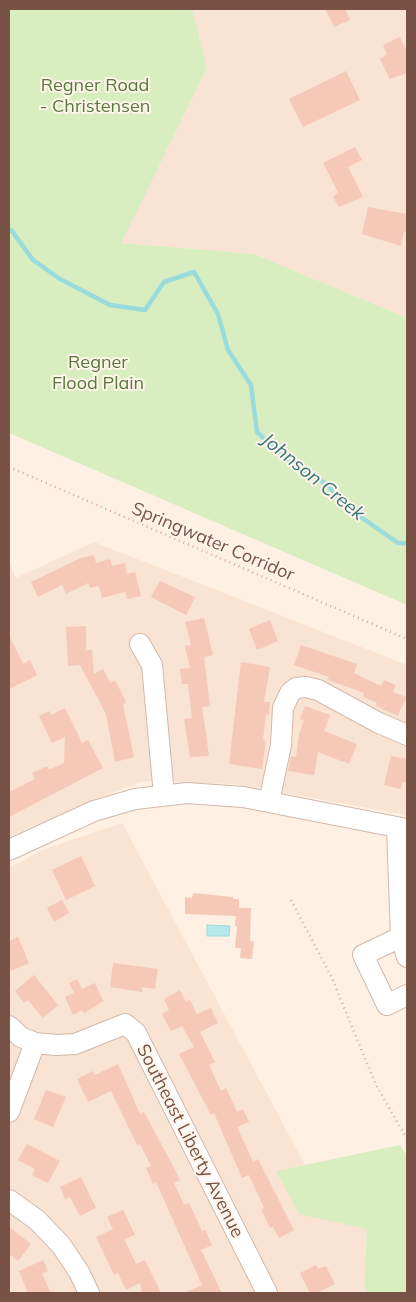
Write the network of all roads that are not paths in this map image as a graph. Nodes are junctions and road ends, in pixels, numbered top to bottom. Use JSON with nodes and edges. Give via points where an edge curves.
{"nodes":[{"id":1,"x":140,"y":644,"type":"dead end"},
{"id":2,"x":407,"y":734,"type":"edge"},
{"id":3,"x":164,"y":794,"type":"junction"},
{"id":4,"x":269,"y":802,"type":"junction"},
{"id":5,"x":402,"y":828,"type":"edge"},
{"id":6,"x":9,"y":850,"type":"edge"},
{"id":7,"x":401,"y":937,"type":"junction"},
{"id":8,"x":407,"y":957,"type":"edge"},
{"id":9,"x":407,"y":995,"type":"edge"},
{"id":10,"x":9,"y":1026,"type":"edge"},
{"id":11,"x":36,"y":1044,"type":"junction"},
{"id":12,"x":9,"y":1112,"type":"edge"},
{"id":13,"x":9,"y":1200,"type":"edge"},
{"id":14,"x":88,"y":1293,"type":"edge"},
{"id":15,"x":267,"y":1293,"type":"edge"}],
"edges":[{"from":1,"to":3,"type":"street","via":[[152,665]]},
{"from":2,"to":4,"type":"street","via":[[379,723],[318,690],[306,686],[296,688],[283,708],[281,745]]},
{"from":3,"to":4,"type":"street","via":[[212,794]]},
{"from":3,"to":6,"type":"street","via":[[94,810]]},
{"from":4,"to":5,"type":"street"},
{"from":5,"to":7,"type":"street"},
{"from":7,"to":8,"type":"street"},
{"from":7,"to":9,"type":"street","via":[[363,955],[387,1005]]},
{"from":10,"to":11,"type":"street"},
{"from":11,"to":12,"type":"street"},
{"from":11,"to":15,"type":"street","name":"Southeast Liberty Avenue","via":[[75,1044],[125,1024],[136,1032]]},
{"from":13,"to":14,"type":"street","via":[[37,1220],[60,1245],[79,1272]]}]}
